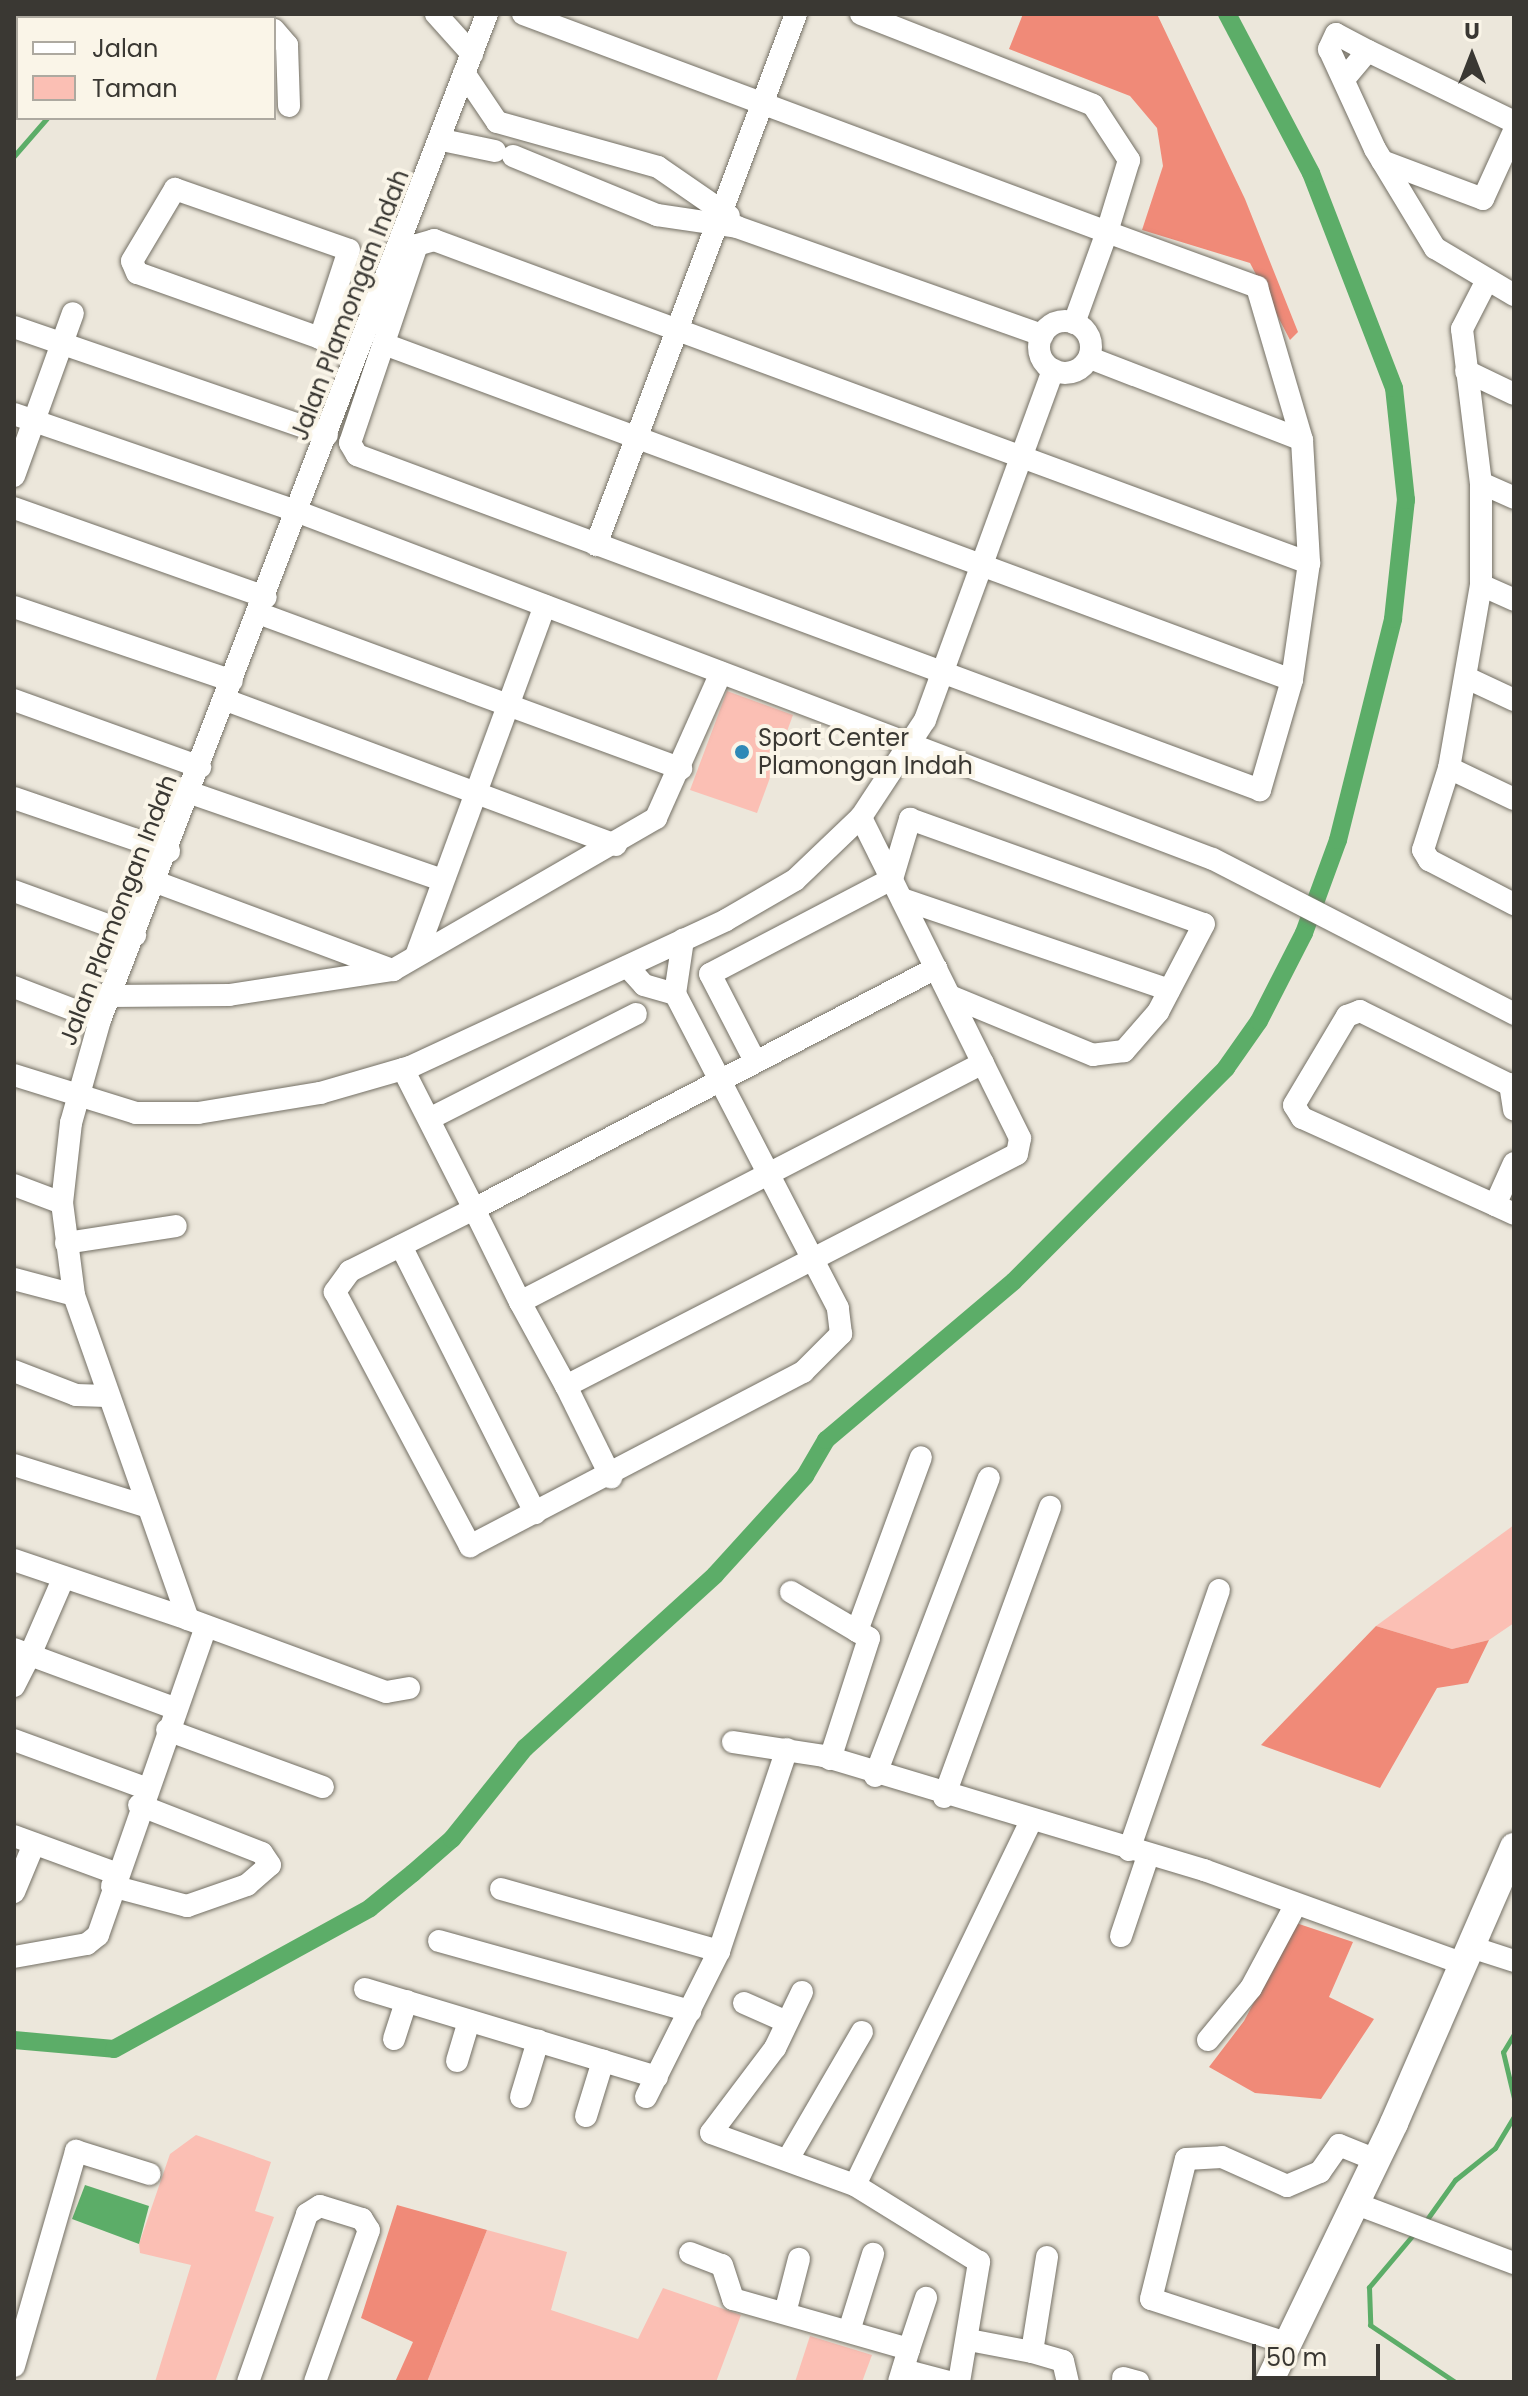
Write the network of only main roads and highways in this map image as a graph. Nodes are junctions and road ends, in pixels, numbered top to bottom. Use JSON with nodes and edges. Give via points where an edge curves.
{"nodes":[{"id":1,"x":1514,"y":1847,"type":"edge"},
{"id":2,"x":1269,"y":2382,"type":"edge"}],
"edges":[{"from":1,"to":2,"type":"main road","via":[[1376,2160]]}]}
